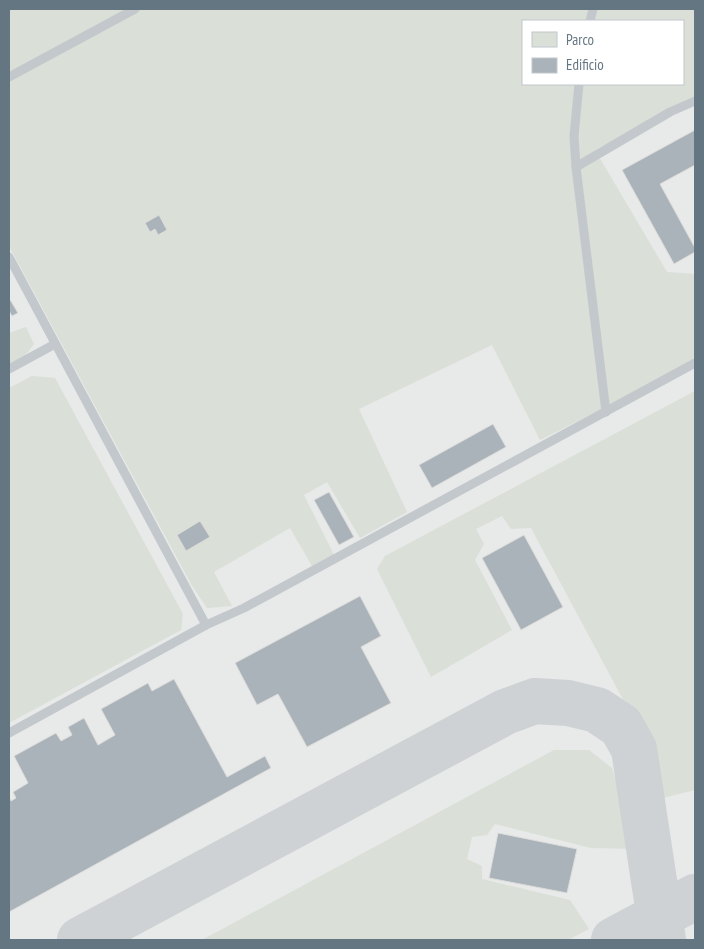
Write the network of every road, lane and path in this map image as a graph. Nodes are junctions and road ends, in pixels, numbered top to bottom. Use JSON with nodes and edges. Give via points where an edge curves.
{"nodes":[{"id":1,"x":135,"y":9,"type":"edge"},
{"id":2,"x":9,"y":77,"type":"edge"},
{"id":3,"x":579,"y":85,"type":"edge"},
{"id":4,"x":695,"y":101,"type":"edge"},
{"id":5,"x":576,"y":167,"type":"junction"},
{"id":6,"x":9,"y":257,"type":"edge"},
{"id":7,"x":55,"y":344,"type":"junction"},
{"id":8,"x":695,"y":364,"type":"edge"},
{"id":9,"x":9,"y":368,"type":"edge"},
{"id":10,"x":606,"y":412,"type":"junction"},
{"id":11,"x":206,"y":625,"type":"junction"},
{"id":12,"x":9,"y":732,"type":"edge"}],
"edges":[{"from":1,"to":2,"type":"lane"},
{"from":3,"to":5,"type":"lane","via":[[574,136]]},
{"from":4,"to":5,"type":"lane","via":[[670,112]]},
{"from":5,"to":10,"type":"lane"},
{"from":6,"to":7,"type":"lane"},
{"from":7,"to":9,"type":"lane"},
{"from":7,"to":11,"type":"lane"},
{"from":8,"to":10,"type":"lane"},
{"from":10,"to":11,"type":"lane","via":[[244,608]]},
{"from":11,"to":12,"type":"lane"}]}
